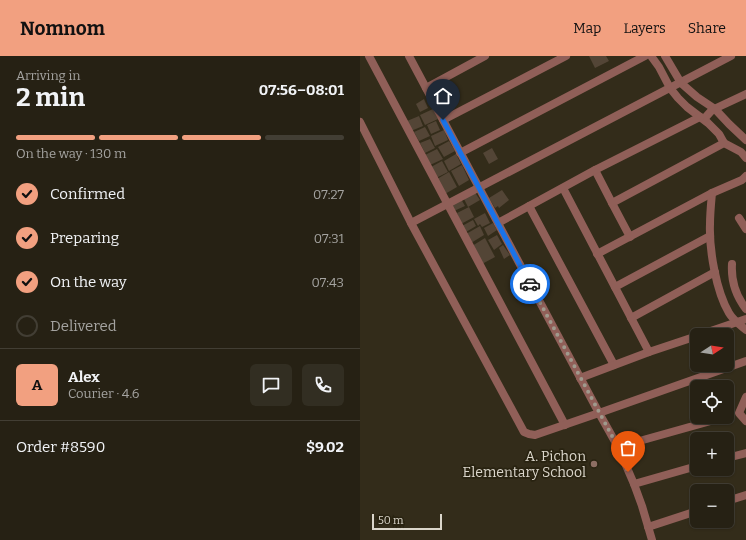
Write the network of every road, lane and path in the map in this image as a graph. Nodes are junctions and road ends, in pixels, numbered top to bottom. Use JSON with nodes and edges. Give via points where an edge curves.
{"nodes":[{"id":1,"x":369,"y":56,"type":"edge"},
{"id":2,"x":409,"y":56,"type":"edge"},
{"id":3,"x":485,"y":56,"type":"edge"},
{"id":4,"x":566,"y":56,"type":"edge"},
{"id":5,"x":645,"y":56,"type":"edge"},
{"id":6,"x":651,"y":56,"type":"edge"},
{"id":7,"x":665,"y":56,"type":"edge"},
{"id":8,"x":732,"y":56,"type":"edge"},
{"id":9,"x":681,"y":83,"type":"junction"},
{"id":10,"x":426,"y":88,"type":"junction"},
{"id":11,"x":670,"y":88,"type":"junction"},
{"id":12,"x":746,"y":94,"type":"edge"},
{"id":13,"x":707,"y":115,"type":"junction"},
{"id":14,"x":443,"y":120,"type":"junction"},
{"id":15,"x":360,"y":122,"type":"edge"},
{"id":16,"x":746,"y":140,"type":"edge"},
{"id":17,"x":724,"y":143,"type":"junction"},
{"id":18,"x":460,"y":153,"type":"junction"},
{"id":19,"x":746,"y":158,"type":"edge"},
{"id":20,"x":595,"y":170,"type":"junction"},
{"id":21,"x":746,"y":176,"type":"edge"},
{"id":22,"x":479,"y":187,"type":"junction"},
{"id":23,"x":563,"y":188,"type":"junction"},
{"id":24,"x":712,"y":193,"type":"junction"},
{"id":25,"x":612,"y":203,"type":"junction"},
{"id":26,"x":447,"y":204,"type":"junction"},
{"id":27,"x":529,"y":206,"type":"junction"},
{"id":28,"x":740,"y":218,"type":"dead end"},
{"id":29,"x":412,"y":223,"type":"junction"},
{"id":30,"x":498,"y":223,"type":"junction"},
{"id":31,"x":746,"y":229,"type":"edge"},
{"id":32,"x":630,"y":236,"type":"junction"},
{"id":33,"x":710,"y":236,"type":"junction"},
{"id":34,"x":597,"y":254,"type":"junction"},
{"id":35,"x":732,"y":264,"type":"dead end"},
{"id":36,"x":715,"y":272,"type":"junction"},
{"id":37,"x":615,"y":287,"type":"junction"},
{"id":38,"x":746,"y":309,"type":"edge"},
{"id":39,"x":631,"y":318,"type":"junction"},
{"id":40,"x":746,"y":319,"type":"edge"},
{"id":41,"x":736,"y":322,"type":"junction"},
{"id":42,"x":718,"y":328,"type":"edge"},
{"id":43,"x":746,"y":330,"type":"edge"},
{"id":44,"x":690,"y":338,"type":"edge"},
{"id":45,"x":649,"y":352,"type":"junction"},
{"id":46,"x":746,"y":361,"type":"edge"},
{"id":47,"x":614,"y":365,"type":"junction"},
{"id":48,"x":580,"y":378,"type":"junction"},
{"id":49,"x":746,"y":397,"type":"edge"},
{"id":50,"x":599,"y":413,"type":"junction"},
{"id":51,"x":739,"y":413,"type":"junction"},
{"id":52,"x":734,"y":415,"type":"edge"},
{"id":53,"x":746,"y":421,"type":"edge"},
{"id":54,"x":701,"y":424,"type":"edge"},
{"id":55,"x":565,"y":425,"type":"junction"},
{"id":56,"x":618,"y":447,"type":"junction"},
{"id":57,"x":746,"y":452,"type":"edge"},
{"id":58,"x":734,"y":456,"type":"edge"},
{"id":59,"x":690,"y":468,"type":"edge"},
{"id":60,"x":634,"y":484,"type":"junction"},
{"id":61,"x":746,"y":495,"type":"edge"},
{"id":62,"x":734,"y":499,"type":"edge"},
{"id":63,"x":690,"y":513,"type":"edge"},
{"id":64,"x":648,"y":527,"type":"junction"},
{"id":65,"x":652,"y":540,"type":"edge"}],
"edges":[{"from":1,"to":26,"type":"street"},
{"from":2,"to":10,"type":"street"},
{"from":3,"to":10,"type":"street"},
{"from":4,"to":14,"type":"street"},
{"from":5,"to":18,"type":"street"},
{"from":6,"to":11,"type":"street"},
{"from":7,"to":9,"type":"street"},
{"from":8,"to":9,"type":"street"},
{"from":9,"to":11,"type":"street"},
{"from":9,"to":13,"type":"street","via":[[697,97]]},
{"from":10,"to":14,"type":"street"},
{"from":11,"to":13,"type":"street","via":[[687,107]]},
{"from":11,"to":22,"type":"street"},
{"from":12,"to":13,"type":"street"},
{"from":13,"to":16,"type":"street","via":[[729,124]]},
{"from":13,"to":17,"type":"street"},
{"from":13,"to":20,"type":"street"},
{"from":14,"to":18,"type":"street"},
{"from":15,"to":29,"type":"street"},
{"from":17,"to":19,"type":"street","via":[[741,152]]},
{"from":17,"to":25,"type":"street"},
{"from":18,"to":22,"type":"street"},
{"from":20,"to":23,"type":"street"},
{"from":20,"to":25,"type":"street"},
{"from":21,"to":24,"type":"street"},
{"from":22,"to":26,"type":"street"},
{"from":22,"to":30,"type":"street"},
{"from":23,"to":27,"type":"street"},
{"from":23,"to":34,"type":"street"},
{"from":24,"to":32,"type":"street"},
{"from":24,"to":33,"type":"street"},
{"from":25,"to":32,"type":"street"},
{"from":26,"to":29,"type":"street"},
{"from":26,"to":55,"type":"street"},
{"from":27,"to":30,"type":"street"},
{"from":27,"to":47,"type":"street"},
{"from":28,"to":31,"type":"street"},
{"from":29,"to":55,"type":"street","via":[[524,432],[535,435]]},
{"from":30,"to":48,"type":"street"},
{"from":32,"to":34,"type":"street"},
{"from":33,"to":36,"type":"street"},
{"from":33,"to":37,"type":"street"},
{"from":34,"to":37,"type":"street"},
{"from":35,"to":38,"type":"street","via":[[733,282]]},
{"from":36,"to":39,"type":"street"},
{"from":36,"to":41,"type":"street","via":[[723,301]]},
{"from":37,"to":39,"type":"street"},
{"from":39,"to":45,"type":"street"},
{"from":40,"to":41,"type":"street"},
{"from":41,"to":42,"type":"street"},
{"from":41,"to":43,"type":"street"},
{"from":44,"to":45,"type":"street"},
{"from":45,"to":47,"type":"street"},
{"from":46,"to":50,"type":"street"},
{"from":47,"to":48,"type":"street"},
{"from":48,"to":50,"type":"street"},
{"from":49,"to":51,"type":"street"},
{"from":50,"to":55,"type":"street"},
{"from":50,"to":56,"type":"street"},
{"from":51,"to":52,"type":"street"},
{"from":51,"to":53,"type":"street"},
{"from":54,"to":56,"type":"street"},
{"from":56,"to":60,"type":"street"},
{"from":57,"to":58,"type":"street"},
{"from":59,"to":60,"type":"street"},
{"from":60,"to":64,"type":"street"},
{"from":61,"to":62,"type":"street"},
{"from":63,"to":64,"type":"street"},
{"from":64,"to":65,"type":"street"}]}
